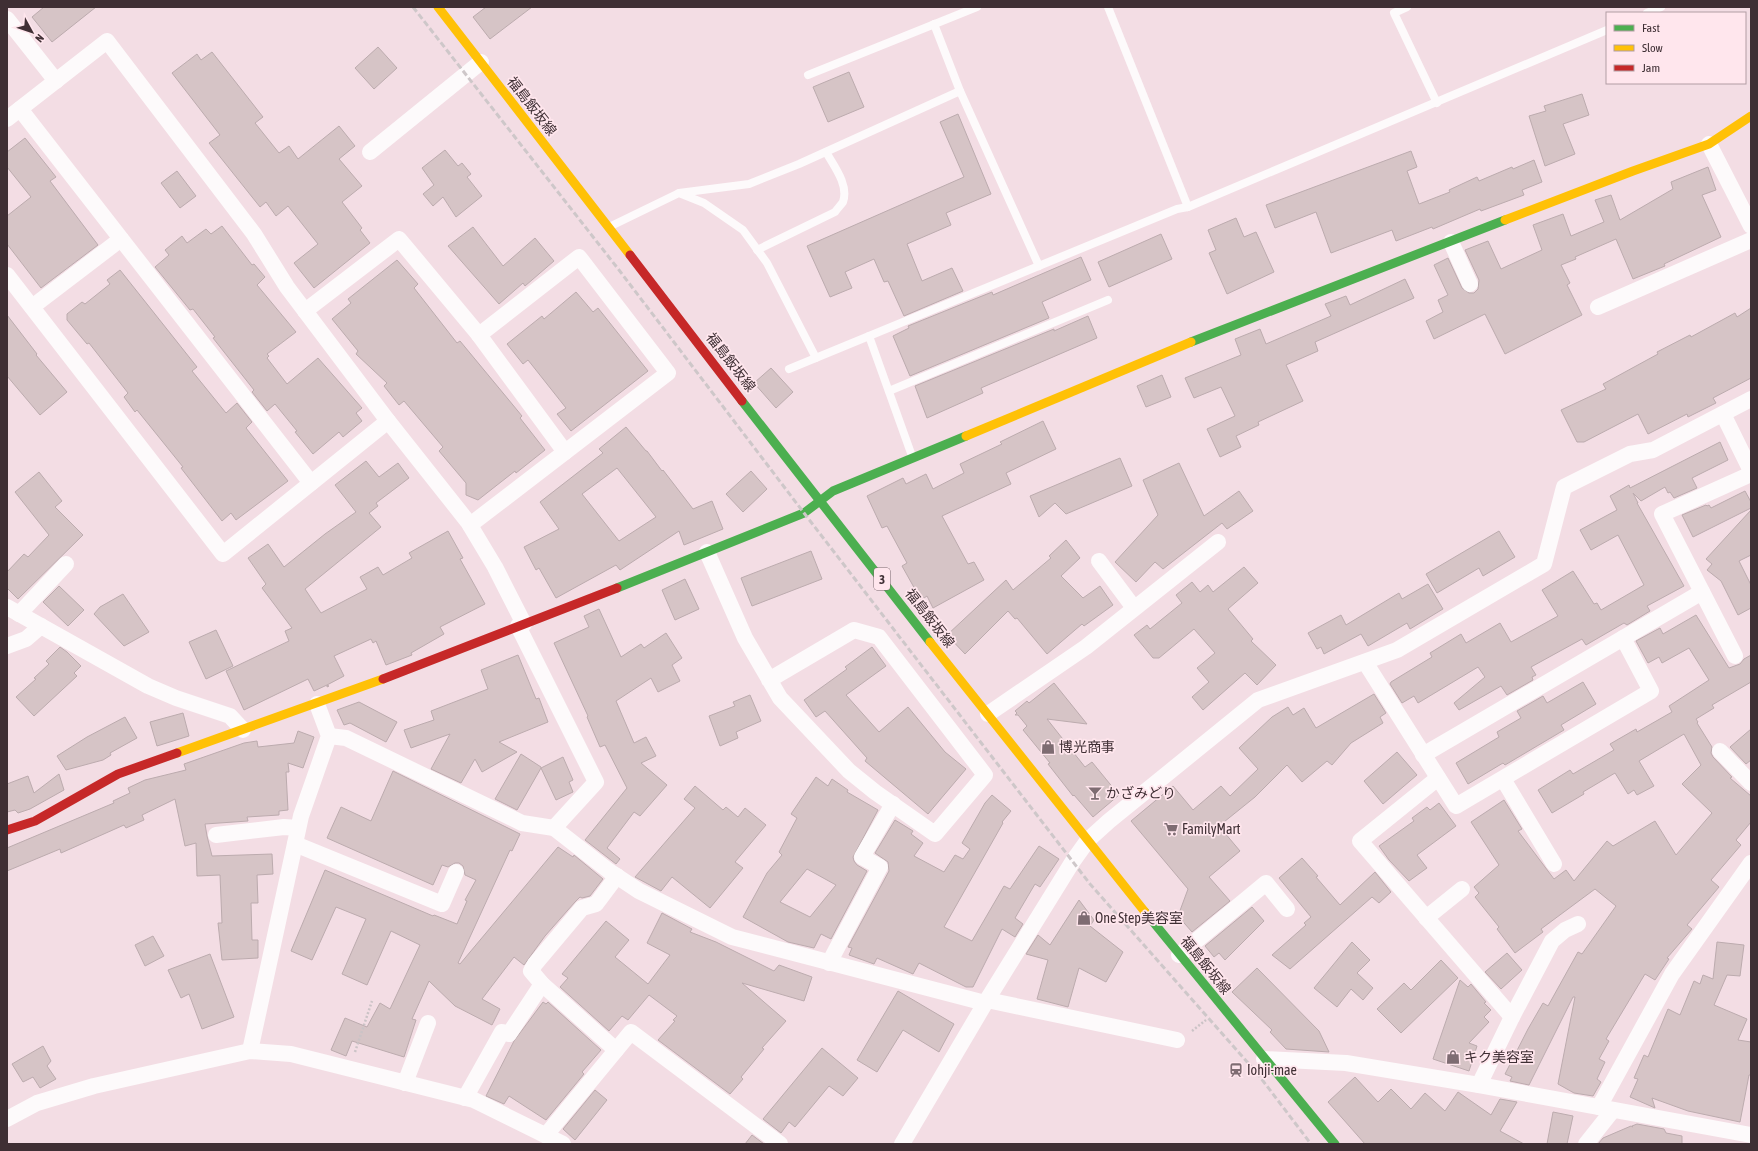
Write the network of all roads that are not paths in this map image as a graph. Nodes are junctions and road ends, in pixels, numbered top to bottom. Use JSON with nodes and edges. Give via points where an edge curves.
{"nodes":[{"id":1,"x":438,"y":7,"type":"edge"},
{"id":2,"x":977,"y":7,"type":"edge"},
{"id":3,"x":1108,"y":7,"type":"edge"},
{"id":4,"x":1407,"y":7,"type":"edge"},
{"id":5,"x":1661,"y":7,"type":"edge"},
{"id":6,"x":1649,"y":12,"type":"edge"},
{"id":7,"x":7,"y":19,"type":"edge"},
{"id":8,"x":934,"y":24,"type":"junction"},
{"id":9,"x":1606,"y":30,"type":"edge"},
{"id":10,"x":481,"y":62,"type":"junction"},
{"id":11,"x":808,"y":75,"type":"dead end"},
{"id":12,"x":56,"y":81,"type":"junction"},
{"id":13,"x":960,"y":91,"type":"junction"},
{"id":14,"x":1437,"y":103,"type":"junction"},
{"id":15,"x":20,"y":108,"type":"junction"},
{"id":16,"x":1751,"y":116,"type":"edge"},
{"id":17,"x":7,"y":119,"type":"edge"},
{"id":18,"x":1708,"y":144,"type":"junction"},
{"id":19,"x":370,"y":152,"type":"dead end"},
{"id":20,"x":826,"y":152,"type":"junction"},
{"id":21,"x":678,"y":193,"type":"junction"},
{"id":22,"x":1188,"y":207,"type":"junction"},
{"id":23,"x":1751,"y":226,"type":"edge"},
{"id":24,"x":608,"y":228,"type":"junction"},
{"id":25,"x":121,"y":238,"type":"junction"},
{"id":26,"x":1751,"y":240,"type":"edge"},
{"id":27,"x":1451,"y":242,"type":"junction"},
{"id":28,"x":757,"y":250,"type":"junction"},
{"id":29,"x":1039,"y":266,"type":"junction"},
{"id":30,"x":7,"y":276,"type":"edge"},
{"id":31,"x":1470,"y":284,"type":"dead end"},
{"id":32,"x":1108,"y":300,"type":"dead end"},
{"id":33,"x":32,"y":307,"type":"junction"},
{"id":34,"x":1598,"y":307,"type":"dead end"},
{"id":35,"x":305,"y":311,"type":"junction"},
{"id":36,"x":479,"y":334,"type":"junction"},
{"id":37,"x":869,"y":336,"type":"junction"},
{"id":38,"x":816,"y":358,"type":"junction"},
{"id":39,"x":789,"y":369,"type":"dead end"},
{"id":40,"x":889,"y":391,"type":"junction"},
{"id":41,"x":1751,"y":399,"type":"edge"},
{"id":42,"x":1723,"y":414,"type":"junction"},
{"id":43,"x":388,"y":421,"type":"junction"},
{"id":44,"x":565,"y":452,"type":"junction"},
{"id":45,"x":913,"y":459,"type":"junction"},
{"id":46,"x":1751,"y":471,"type":"edge"},
{"id":47,"x":1751,"y":474,"type":"edge"},
{"id":48,"x":311,"y":483,"type":"junction"},
{"id":49,"x":820,"y":502,"type":"junction"},
{"id":50,"x":470,"y":525,"type":"junction"},
{"id":51,"x":1218,"y":542,"type":"dead end"},
{"id":52,"x":707,"y":552,"type":"junction"},
{"id":53,"x":1099,"y":561,"type":"dead end"},
{"id":54,"x":66,"y":564,"type":"dead end"},
{"id":55,"x":1702,"y":592,"type":"junction"},
{"id":56,"x":1134,"y":608,"type":"junction"},
{"id":57,"x":13,"y":610,"type":"edge"},
{"id":58,"x":521,"y":625,"type":"junction"},
{"id":59,"x":41,"y":626,"type":"junction"},
{"id":60,"x":1623,"y":638,"type":"junction"},
{"id":61,"x":7,"y":646,"type":"edge"},
{"id":62,"x":1735,"y":656,"type":"dead end"},
{"id":63,"x":1365,"y":662,"type":"junction"},
{"id":64,"x":769,"y":680,"type":"junction"},
{"id":65,"x":316,"y":704,"type":"junction"},
{"id":66,"x":988,"y":714,"type":"junction"},
{"id":67,"x":242,"y":730,"type":"junction"},
{"id":68,"x":329,"y":736,"type":"junction"},
{"id":69,"x":1720,"y":751,"type":"dead end"},
{"id":70,"x":1424,"y":755,"type":"junction"},
{"id":71,"x":1438,"y":778,"type":"junction"},
{"id":72,"x":1503,"y":779,"type":"junction"},
{"id":73,"x":1751,"y":783,"type":"edge"},
{"id":74,"x":893,"y":804,"type":"junction"},
{"id":75,"x":298,"y":828,"type":"junction"},
{"id":76,"x":554,"y":828,"type":"junction"},
{"id":77,"x":7,"y":830,"type":"edge"},
{"id":78,"x":216,"y":835,"type":"dead end"},
{"id":79,"x":1088,"y":840,"type":"junction"},
{"id":80,"x":295,"y":844,"type":"junction"},
{"id":81,"x":1751,"y":863,"type":"edge"},
{"id":82,"x":1554,"y":864,"type":"dead end"},
{"id":83,"x":456,"y":872,"type":"dead end"},
{"id":84,"x":617,"y":876,"type":"junction"},
{"id":85,"x":1462,"y":888,"type":"dead end"},
{"id":86,"x":1287,"y":909,"type":"dead end"},
{"id":87,"x":1426,"y":918,"type":"junction"},
{"id":88,"x":1578,"y":924,"type":"dead end"},
{"id":89,"x":1180,"y":955,"type":"junction"},
{"id":90,"x":830,"y":963,"type":"junction"},
{"id":91,"x":542,"y":984,"type":"junction"},
{"id":92,"x":986,"y":1001,"type":"junction"},
{"id":93,"x":1512,"y":1017,"type":"junction"},
{"id":94,"x":428,"y":1023,"type":"dead end"},
{"id":95,"x":1177,"y":1040,"type":"road end"},
{"id":96,"x":616,"y":1050,"type":"junction"},
{"id":97,"x":250,"y":1051,"type":"junction"},
{"id":98,"x":1264,"y":1059,"type":"junction"},
{"id":99,"x":405,"y":1083,"type":"junction"},
{"id":100,"x":1479,"y":1085,"type":"junction"},
{"id":101,"x":466,"y":1098,"type":"junction"},
{"id":102,"x":1606,"y":1109,"type":"junction"},
{"id":103,"x":7,"y":1119,"type":"edge"},
{"id":104,"x":546,"y":1135,"type":"junction"},
{"id":105,"x":1751,"y":1135,"type":"edge"},
{"id":106,"x":563,"y":1144,"type":"edge"},
{"id":107,"x":780,"y":1144,"type":"edge"},
{"id":108,"x":902,"y":1144,"type":"edge"},
{"id":109,"x":1335,"y":1144,"type":"edge"},
{"id":110,"x":1586,"y":1144,"type":"edge"}],
"edges":[{"from":1,"to":10,"type":"street","name":"福島飯坂線","number":"3"},
{"from":2,"to":8,"type":"lane"},
{"from":3,"to":22,"type":"lane"},
{"from":4,"to":14,"type":"lane","via":[[1394,13]]},
{"from":5,"to":6,"type":"lane"},
{"from":7,"to":12,"type":"street"},
{"from":8,"to":11,"type":"lane"},
{"from":8,"to":13,"type":"lane"},
{"from":9,"to":14,"type":"lane"},
{"from":10,"to":19,"type":"street"},
{"from":10,"to":24,"type":"street","name":"福島飯坂線","number":"3"},
{"from":12,"to":15,"type":"street"},
{"from":12,"to":35,"type":"street","via":[[108,41],[254,234]]},
{"from":13,"to":20,"type":"lane"},
{"from":13,"to":29,"type":"lane"},
{"from":14,"to":22,"type":"lane"},
{"from":15,"to":17,"type":"street"},
{"from":15,"to":25,"type":"street"},
{"from":16,"to":18,"type":"street"},
{"from":18,"to":23,"type":"street"},
{"from":18,"to":27,"type":"street"},
{"from":20,"to":21,"type":"lane","via":[[749,184]]},
{"from":20,"to":28,"type":"lane","via":[[842,181],[843,202],[835,212]]},
{"from":21,"to":24,"type":"lane"},
{"from":21,"to":28,"type":"lane","via":[[704,203],[743,230]]},
{"from":22,"to":29,"type":"lane","via":[[1177,209]]},
{"from":24,"to":49,"type":"street","name":"福島飯坂線","number":"3"},
{"from":25,"to":33,"type":"street"},
{"from":25,"to":48,"type":"street"},
{"from":26,"to":34,"type":"street"},
{"from":27,"to":31,"type":"street"},
{"from":27,"to":45,"type":"street","via":[[1166,352]]},
{"from":28,"to":38,"type":"lane","via":[[767,263]]},
{"from":29,"to":37,"type":"lane"},
{"from":30,"to":33,"type":"street"},
{"from":32,"to":40,"type":"lane"},
{"from":33,"to":48,"type":"street","via":[[223,554]]},
{"from":35,"to":36,"type":"street","via":[[399,240]]},
{"from":35,"to":43,"type":"street"},
{"from":36,"to":44,"type":"street"},
{"from":36,"to":44,"type":"street","via":[[579,257],[668,373]]},
{"from":37,"to":38,"type":"lane"},
{"from":37,"to":40,"type":"lane"},
{"from":38,"to":39,"type":"lane"},
{"from":40,"to":45,"type":"lane"},
{"from":41,"to":42,"type":"street"},
{"from":42,"to":46,"type":"street"},
{"from":42,"to":63,"type":"street","via":[[1653,450],[1630,454],[1564,487],[1544,564],[1397,650]]},
{"from":43,"to":48,"type":"street"},
{"from":43,"to":50,"type":"street"},
{"from":44,"to":50,"type":"street"},
{"from":45,"to":49,"type":"street","via":[[833,491]]},
{"from":47,"to":55,"type":"street","via":[[1662,514]]},
{"from":49,"to":52,"type":"street","via":[[804,513]]},
{"from":49,"to":66,"type":"street","name":"福島飯坂線","number":"3"},
{"from":50,"to":58,"type":"street","via":[[495,567]]},
{"from":51,"to":56,"type":"street"},
{"from":52,"to":58,"type":"street"},
{"from":52,"to":64,"type":"street","via":[[745,638]]},
{"from":53,"to":56,"type":"street"},
{"from":54,"to":57,"type":"street"},
{"from":55,"to":60,"type":"street"},
{"from":55,"to":62,"type":"street"},
{"from":56,"to":66,"type":"street","via":[[1086,647]]},
{"from":57,"to":59,"type":"street"},
{"from":58,"to":65,"type":"street"},
{"from":58,"to":76,"type":"street","via":[[596,782]]},
{"from":59,"to":61,"type":"street","via":[[26,639]]},
{"from":59,"to":67,"type":"street","via":[[148,686],[230,716]]},
{"from":60,"to":70,"type":"street"},
{"from":60,"to":72,"type":"street","via":[[1651,691]]},
{"from":63,"to":70,"type":"street"},
{"from":63,"to":79,"type":"street","via":[[1258,700]]},
{"from":64,"to":74,"type":"street","via":[[780,698],[849,771]]},
{"from":64,"to":74,"type":"street","via":[[854,630],[879,637],[985,775],[935,834]]},
{"from":65,"to":67,"type":"street"},
{"from":65,"to":68,"type":"street"},
{"from":66,"to":79,"type":"street","name":"福島飯坂線","number":"3"},
{"from":67,"to":77,"type":"street","via":[[118,774],[35,821]]},
{"from":68,"to":75,"type":"street"},
{"from":68,"to":76,"type":"street","via":[[346,738],[522,823]]},
{"from":69,"to":73,"type":"street"},
{"from":70,"to":71,"type":"street"},
{"from":71,"to":72,"type":"street","via":[[1456,806]]},
{"from":71,"to":87,"type":"street","via":[[1360,841]]},
{"from":72,"to":82,"type":"street"},
{"from":74,"to":90,"type":"street","via":[[862,856],[880,867]]},
{"from":75,"to":78,"type":"street","via":[[284,827]]},
{"from":75,"to":80,"type":"street"},
{"from":76,"to":84,"type":"street"},
{"from":79,"to":89,"type":"street","name":"福島飯坂線","number":"3"},
{"from":79,"to":92,"type":"street"},
{"from":80,"to":83,"type":"street","via":[[442,904]]},
{"from":80,"to":97,"type":"street"},
{"from":81,"to":102,"type":"street","via":[[1672,974]]},
{"from":84,"to":90,"type":"street","via":[[639,891],[732,937]]},
{"from":84,"to":91,"type":"street","via":[[596,904],[582,908],[535,964],[531,971]]},
{"from":85,"to":87,"type":"street"},
{"from":86,"to":89,"type":"street","via":[[1266,883]]},
{"from":87,"to":93,"type":"street"},
{"from":88,"to":93,"type":"street","via":[[1565,930],[1552,941]]},
{"from":89,"to":98,"type":"street","name":"福島飯坂線","number":"3"},
{"from":90,"to":92,"type":"street"},
{"from":91,"to":96,"type":"street"},
{"from":91,"to":101,"type":"street","via":[[509,1034],[502,1032]]},
{"from":92,"to":95,"type":"street"},
{"from":92,"to":108,"type":"street"},
{"from":93,"to":100,"type":"street"},
{"from":94,"to":99,"type":"street"},
{"from":96,"to":104,"type":"street"},
{"from":96,"to":107,"type":"street","via":[[631,1032]]},
{"from":97,"to":99,"type":"street","via":[[291,1054]]},
{"from":97,"to":103,"type":"street","via":[[94,1086],[37,1103]]},
{"from":98,"to":100,"type":"street","via":[[1346,1063]]},
{"from":98,"to":109,"type":"street","name":"福島飯坂線","number":"3"},
{"from":99,"to":101,"type":"street"},
{"from":100,"to":102,"type":"street"},
{"from":101,"to":104,"type":"street"},
{"from":102,"to":105,"type":"street"},
{"from":102,"to":110,"type":"street"},
{"from":104,"to":106,"type":"street"}]}
